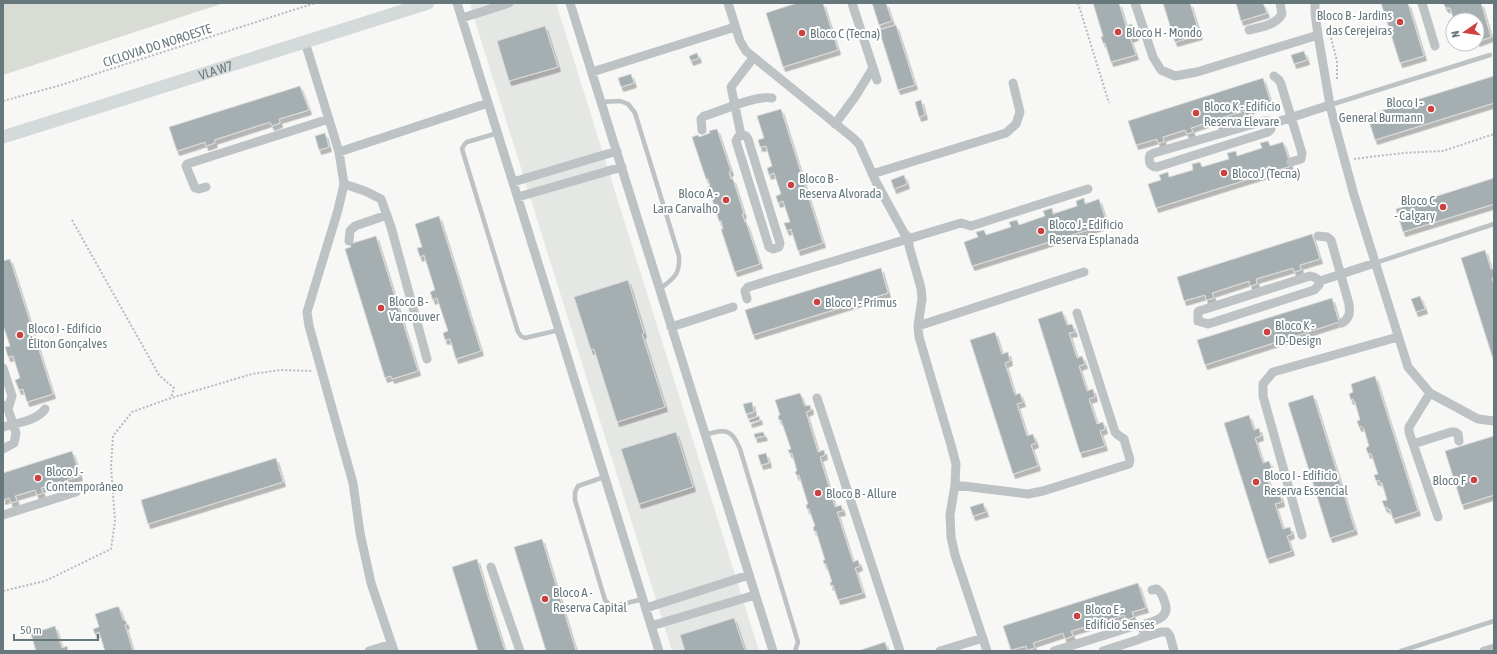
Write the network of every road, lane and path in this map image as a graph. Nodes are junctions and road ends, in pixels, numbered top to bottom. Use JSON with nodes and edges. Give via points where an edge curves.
{"nodes":[{"id":1,"x":316,"y":3,"type":"edge"},
{"id":2,"x":428,"y":3,"type":"edge"},
{"id":3,"x":457,"y":3,"type":"edge"},
{"id":4,"x":509,"y":3,"type":"edge"},
{"id":5,"x":570,"y":3,"type":"edge"},
{"id":6,"x":728,"y":3,"type":"edge"},
{"id":7,"x":852,"y":3,"type":"edge"},
{"id":8,"x":1078,"y":3,"type":"edge"},
{"id":9,"x":1135,"y":3,"type":"edge"},
{"id":10,"x":1280,"y":3,"type":"edge"},
{"id":11,"x":1315,"y":3,"type":"edge"},
{"id":12,"x":1422,"y":3,"type":"edge"},
{"id":13,"x":462,"y":18,"type":"junction"},
{"id":14,"x":735,"y":27,"type":"junction"},
{"id":15,"x":1249,"y":30,"type":"dead end"},
{"id":16,"x":1318,"y":35,"type":"junction"},
{"id":17,"x":305,"y":42,"type":"junction"},
{"id":18,"x":1435,"y":46,"type":"dead end"},
{"id":19,"x":1490,"y":55,"type":"dead end"},
{"id":20,"x":753,"y":58,"type":"junction"},
{"id":21,"x":873,"y":68,"type":"junction"},
{"id":22,"x":592,"y":72,"type":"junction"},
{"id":23,"x":1274,"y":76,"type":"dead end"},
{"id":24,"x":877,"y":80,"type":"dead end"},
{"id":25,"x":1013,"y":83,"type":"dead end"},
{"id":26,"x":772,"y":98,"type":"dead end"},
{"id":27,"x":3,"y":101,"type":"edge"},
{"id":28,"x":601,"y":102,"type":"junction"},
{"id":29,"x":488,"y":103,"type":"junction"},
{"id":30,"x":1109,"y":103,"type":"dead end"},
{"id":31,"x":1330,"y":105,"type":"junction"},
{"id":32,"x":734,"y":106,"type":"junction"},
{"id":33,"x":1291,"y":118,"type":"junction"},
{"id":34,"x":329,"y":119,"type":"junction"},
{"id":35,"x":836,"y":124,"type":"junction"},
{"id":36,"x":1271,"y":124,"type":"junction"},
{"id":37,"x":702,"y":130,"type":"dead end"},
{"id":38,"x":498,"y":133,"type":"junction"},
{"id":39,"x":1494,"y":134,"type":"edge"},
{"id":40,"x":741,"y":135,"type":"junction"},
{"id":41,"x":3,"y":137,"type":"edge"},
{"id":42,"x":617,"y":151,"type":"junction"},
{"id":43,"x":339,"y":152,"type":"junction"},
{"id":44,"x":1352,"y":158,"type":"dead end"},
{"id":45,"x":1291,"y":162,"type":"dead end"},
{"id":46,"x":622,"y":167,"type":"junction"},
{"id":47,"x":872,"y":174,"type":"junction"},
{"id":48,"x":513,"y":182,"type":"junction"},
{"id":49,"x":344,"y":184,"type":"junction"},
{"id":50,"x":206,"y":187,"type":"dead end"},
{"id":51,"x":1088,"y":189,"type":"dead end"},
{"id":52,"x":518,"y":197,"type":"junction"},
{"id":53,"x":387,"y":216,"type":"junction"},
{"id":54,"x":72,"y":220,"type":"dead end"},
{"id":55,"x":1494,"y":224,"type":"edge"},
{"id":56,"x":1318,"y":236,"type":"dead end"},
{"id":57,"x":909,"y":238,"type":"junction"},
{"id":58,"x":349,"y":241,"type":"dead end"},
{"id":59,"x":1375,"y":263,"type":"junction"},
{"id":60,"x":1084,"y":272,"type":"dead end"},
{"id":61,"x":1340,"y":275,"type":"junction"},
{"id":62,"x":1320,"y":281,"type":"junction"},
{"id":63,"x":660,"y":289,"type":"junction"},
{"id":64,"x":747,"y":299,"type":"dead end"},
{"id":65,"x":733,"y":307,"type":"dead end"},
{"id":66,"x":1077,"y":313,"type":"dead end"},
{"id":67,"x":1342,"y":324,"type":"dead end"},
{"id":68,"x":918,"y":326,"type":"junction"},
{"id":69,"x":672,"y":327,"type":"junction"},
{"id":70,"x":558,"y":330,"type":"junction"},
{"id":71,"x":1398,"y":337,"type":"junction"},
{"id":72,"x":427,"y":359,"type":"dead end"},
{"id":73,"x":3,"y":368,"type":"edge"},
{"id":74,"x":322,"y":371,"type":"junction"},
{"id":75,"x":1430,"y":393,"type":"junction"},
{"id":76,"x":171,"y":398,"type":"junction"},
{"id":77,"x":817,"y":398,"type":"dead end"},
{"id":78,"x":6,"y":407,"type":"edge"},
{"id":79,"x":45,"y":409,"type":"dead end"},
{"id":80,"x":1494,"y":421,"type":"edge"},
{"id":81,"x":13,"y":424,"type":"junction"},
{"id":82,"x":3,"y":427,"type":"edge"},
{"id":83,"x":705,"y":435,"type":"junction"},
{"id":84,"x":1459,"y":441,"type":"dead end"},
{"id":85,"x":1413,"y":444,"type":"junction"},
{"id":86,"x":3,"y":449,"type":"edge"},
{"id":87,"x":604,"y":477,"type":"junction"},
{"id":88,"x":955,"y":485,"type":"junction"},
{"id":89,"x":76,"y":492,"type":"dead end"},
{"id":90,"x":3,"y":515,"type":"edge"},
{"id":91,"x":1438,"y":517,"type":"dead end"},
{"id":92,"x":1302,"y":535,"type":"dead end"},
{"id":93,"x":491,"y":567,"type":"dead end"},
{"id":94,"x":749,"y":575,"type":"junction"},
{"id":95,"x":1152,"y":590,"type":"dead end"},
{"id":96,"x":3,"y":591,"type":"edge"},
{"id":97,"x":755,"y":595,"type":"junction"},
{"id":98,"x":642,"y":599,"type":"junction"},
{"id":99,"x":646,"y":608,"type":"junction"},
{"id":100,"x":1494,"y":621,"type":"edge"},
{"id":101,"x":651,"y":626,"type":"junction"},
{"id":102,"x":1138,"y":626,"type":"junction"},
{"id":103,"x":983,"y":638,"type":"junction"},
{"id":104,"x":1142,"y":638,"type":"junction"},
{"id":105,"x":393,"y":647,"type":"edge"},
{"id":106,"x":1494,"y":648,"type":"edge"},
{"id":107,"x":369,"y":651,"type":"edge"},
{"id":108,"x":520,"y":651,"type":"edge"},
{"id":109,"x":659,"y":651,"type":"edge"},
{"id":110,"x":773,"y":651,"type":"edge"},
{"id":111,"x":795,"y":651,"type":"edge"},
{"id":112,"x":900,"y":651,"type":"edge"},
{"id":113,"x":940,"y":651,"type":"edge"},
{"id":114,"x":987,"y":651,"type":"edge"},
{"id":115,"x":1054,"y":651,"type":"edge"},
{"id":116,"x":1102,"y":651,"type":"edge"},
{"id":117,"x":1174,"y":651,"type":"edge"},
{"id":118,"x":1401,"y":651,"type":"edge"},
{"id":119,"x":1484,"y":651,"type":"edge"}],
"edges":[{"from":1,"to":27,"type":"path","name":"CICLOVIA DO NOROESTE","via":[[61,85]]},
{"from":2,"to":17,"type":"main road","name":"VLA W7"},
{"from":3,"to":13,"type":"street"},
{"from":4,"to":13,"type":"street"},
{"from":5,"to":22,"type":"street"},
{"from":6,"to":14,"type":"street"},
{"from":7,"to":21,"type":"street"},
{"from":8,"to":30,"type":"path"},
{"from":9,"to":16,"type":"street","via":[[1153,57],[1161,70],[1175,76],[1197,72]]},
{"from":10,"to":15,"type":"street","via":[[1282,14],[1279,19],[1272,24]]},
{"from":11,"to":16,"type":"street"},
{"from":12,"to":18,"type":"street"},
{"from":13,"to":29,"type":"street"},
{"from":14,"to":20,"type":"street","via":[[746,51]]},
{"from":14,"to":22,"type":"street"},
{"from":16,"to":31,"type":"street"},
{"from":17,"to":34,"type":"street"},
{"from":17,"to":41,"type":"main road","name":"VLA W7"},
{"from":19,"to":31,"type":"lane"},
{"from":20,"to":32,"type":"street","via":[[731,87]]},
{"from":20,"to":35,"type":"street"},
{"from":21,"to":24,"type":"street"},
{"from":21,"to":35,"type":"street"},
{"from":22,"to":28,"type":"street"},
{"from":23,"to":33,"type":"street","via":[[1281,84]]},
{"from":25,"to":47,"type":"street","via":[[1020,112],[1016,124],[1006,132]]},
{"from":26,"to":32,"type":"street","via":[[756,98]]},
{"from":28,"to":42,"type":"street"},
{"from":28,"to":63,"type":"lane","via":[[620,101],[628,104],[635,113],[679,256],[680,267],[676,276]]},
{"from":29,"to":38,"type":"street"},
{"from":29,"to":43,"type":"street"},
{"from":31,"to":33,"type":"street"},
{"from":31,"to":59,"type":"street"},
{"from":32,"to":37,"type":"street","via":[[704,116],[701,119]]},
{"from":32,"to":40,"type":"street"},
{"from":33,"to":36,"type":"street"},
{"from":33,"to":45,"type":"street","via":[[1302,156],[1298,161]]},
{"from":34,"to":43,"type":"street"},
{"from":34,"to":50,"type":"street","via":[[187,164],[195,188]]},
{"from":35,"to":47,"type":"street","via":[[859,144]]},
{"from":36,"to":36,"type":"street","via":[[1264,121],[1154,154],[1150,156],[1150,163],[1157,167],[1268,132]]},
{"from":38,"to":48,"type":"street"},
{"from":38,"to":70,"type":"lane","via":[[467,142],[462,149],[521,336],[525,338]]},
{"from":39,"to":44,"type":"path","via":[[1443,151],[1403,153],[1359,160]]},
{"from":40,"to":40,"type":"street","via":[[736,141],[769,247],[779,247],[780,243],[748,139]]},
{"from":42,"to":46,"type":"street"},
{"from":42,"to":48,"type":"street"},
{"from":43,"to":49,"type":"street"},
{"from":46,"to":52,"type":"street"},
{"from":46,"to":63,"type":"street"},
{"from":47,"to":57,"type":"street"},
{"from":48,"to":52,"type":"street"},
{"from":49,"to":53,"type":"street","via":[[365,190],[381,199]]},
{"from":49,"to":74,"type":"street","via":[[307,312]]},
{"from":51,"to":57,"type":"street","via":[[971,226],[961,223]]},
{"from":52,"to":70,"type":"street"},
{"from":53,"to":58,"type":"street","via":[[355,226],[350,231]]},
{"from":53,"to":72,"type":"street"},
{"from":54,"to":76,"type":"path","via":[[159,375],[174,388]]},
{"from":55,"to":59,"type":"lane"},
{"from":56,"to":61,"type":"street","via":[[1331,240]]},
{"from":57,"to":64,"type":"street","via":[[748,287],[745,290]]},
{"from":57,"to":68,"type":"street","via":[[921,294]]},
{"from":59,"to":61,"type":"street"},
{"from":59,"to":71,"type":"street"},
{"from":60,"to":68,"type":"street"},
{"from":61,"to":62,"type":"street"},
{"from":61,"to":67,"type":"street","via":[[1350,314]]},
{"from":62,"to":62,"type":"street","via":[[1310,276],[1199,311],[1198,322],[1208,324],[1314,290]]},
{"from":63,"to":69,"type":"street"},
{"from":65,"to":69,"type":"street"},
{"from":66,"to":88,"type":"street","via":[[1115,432],[1124,438],[1130,464],[1043,492],[1028,494]]},
{"from":68,"to":88,"type":"street","via":[[956,464]]},
{"from":69,"to":83,"type":"street"},
{"from":70,"to":87,"type":"street"},
{"from":71,"to":75,"type":"street","via":[[1408,367]]},
{"from":71,"to":92,"type":"street","via":[[1273,372],[1263,384],[1263,396]]},
{"from":73,"to":78,"type":"street","via":[[12,396]]},
{"from":74,"to":76,"type":"path","via":[[281,370],[252,374]]},
{"from":74,"to":105,"type":"street","via":[[353,483],[371,583]]},
{"from":75,"to":80,"type":"street","via":[[1478,419]]},
{"from":75,"to":85,"type":"street","via":[[1409,427]]},
{"from":76,"to":96,"type":"path","via":[[132,412],[113,436],[111,466],[115,522],[111,548],[45,580]]},
{"from":77,"to":112,"type":"street"},
{"from":78,"to":81,"type":"street"},
{"from":79,"to":81,"type":"street","via":[[36,417]]},
{"from":81,"to":82,"type":"street"},
{"from":81,"to":86,"type":"street","via":[[16,433],[14,443]]},
{"from":83,"to":94,"type":"street"},
{"from":83,"to":111,"type":"lane","via":[[725,430],[731,433],[740,449],[798,642]]},
{"from":84,"to":85,"type":"street","via":[[1458,434],[1451,432]]},
{"from":85,"to":91,"type":"street"},
{"from":87,"to":98,"type":"street"},
{"from":87,"to":98,"type":"lane","via":[[578,486],[575,492],[605,600],[615,606]]},
{"from":88,"to":103,"type":"street","via":[[950,515],[951,537]]},
{"from":89,"to":90,"type":"street"},
{"from":93,"to":108,"type":"street"},
{"from":94,"to":97,"type":"street"},
{"from":94,"to":99,"type":"street"},
{"from":95,"to":102,"type":"street","via":[[1157,589],[1161,592],[1166,614]]},
{"from":97,"to":101,"type":"street"},
{"from":97,"to":110,"type":"street"},
{"from":98,"to":99,"type":"street"},
{"from":99,"to":101,"type":"street"},
{"from":100,"to":118,"type":"lane"},
{"from":101,"to":109,"type":"street"},
{"from":102,"to":104,"type":"street","via":[[1144,631]]},
{"from":102,"to":115,"type":"street"},
{"from":103,"to":113,"type":"street"},
{"from":103,"to":114,"type":"street"},
{"from":104,"to":116,"type":"street"},
{"from":104,"to":117,"type":"street","via":[[1168,632]]},
{"from":105,"to":107,"type":"street"},
{"from":106,"to":119,"type":"street"}]}
